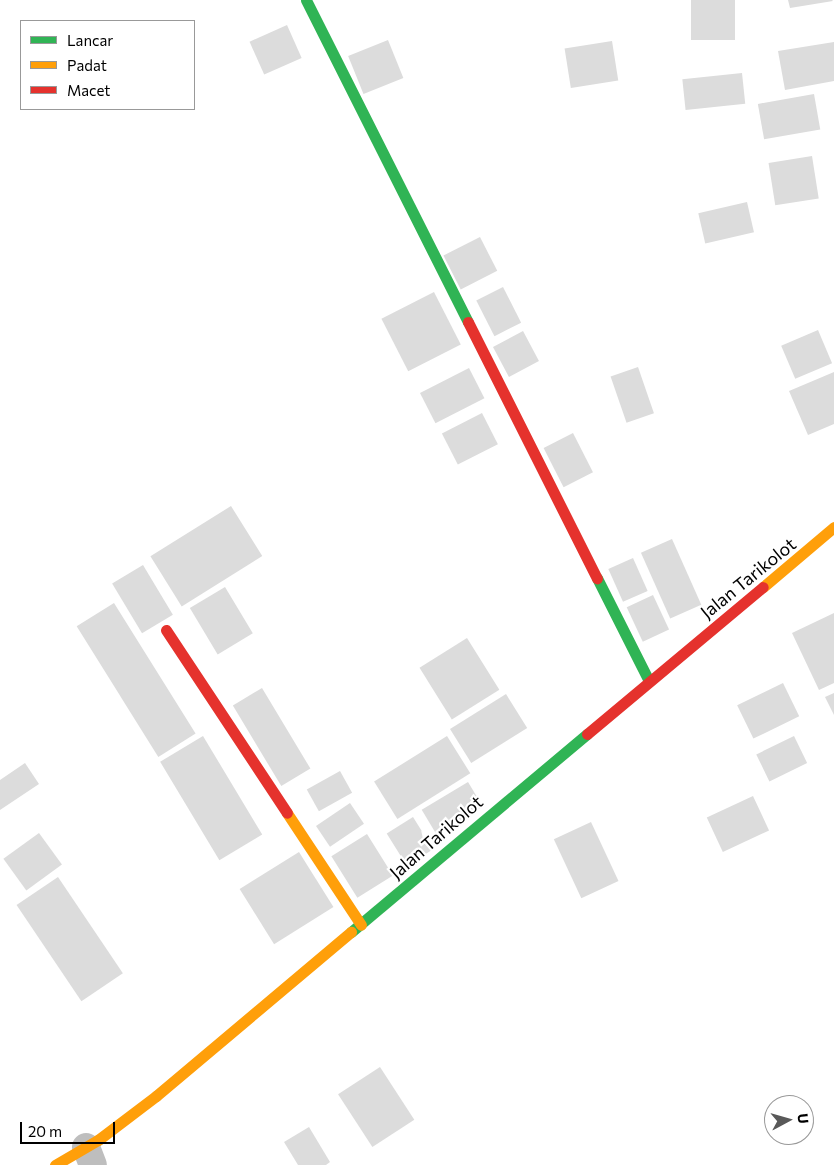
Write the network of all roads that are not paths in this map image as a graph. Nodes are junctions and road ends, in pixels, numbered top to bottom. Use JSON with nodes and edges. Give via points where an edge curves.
{"nodes":[{"id":1,"x":306,"y":0,"type":"edge"},
{"id":2,"x":834,"y":528,"type":"edge"},
{"id":3,"x":166,"y":630,"type":"dead end"},
{"id":4,"x":649,"y":681,"type":"junction"},
{"id":5,"x":360,"y":925,"type":"junction"},
{"id":6,"x":89,"y":1156,"type":"edge"},
{"id":7,"x":55,"y":1165,"type":"edge"}],
"edges":[{"from":1,"to":4,"type":"street"},
{"from":2,"to":4,"type":"street","name":"Jalan Tarikolot"},
{"from":3,"to":5,"type":"street"},
{"from":4,"to":5,"type":"street","name":"Jalan Tarikolot"},
{"from":5,"to":6,"type":"street","name":"Jalan Tarikolot"},
{"from":6,"to":7,"type":"street","name":"Jalan Tarikolot"}]}
